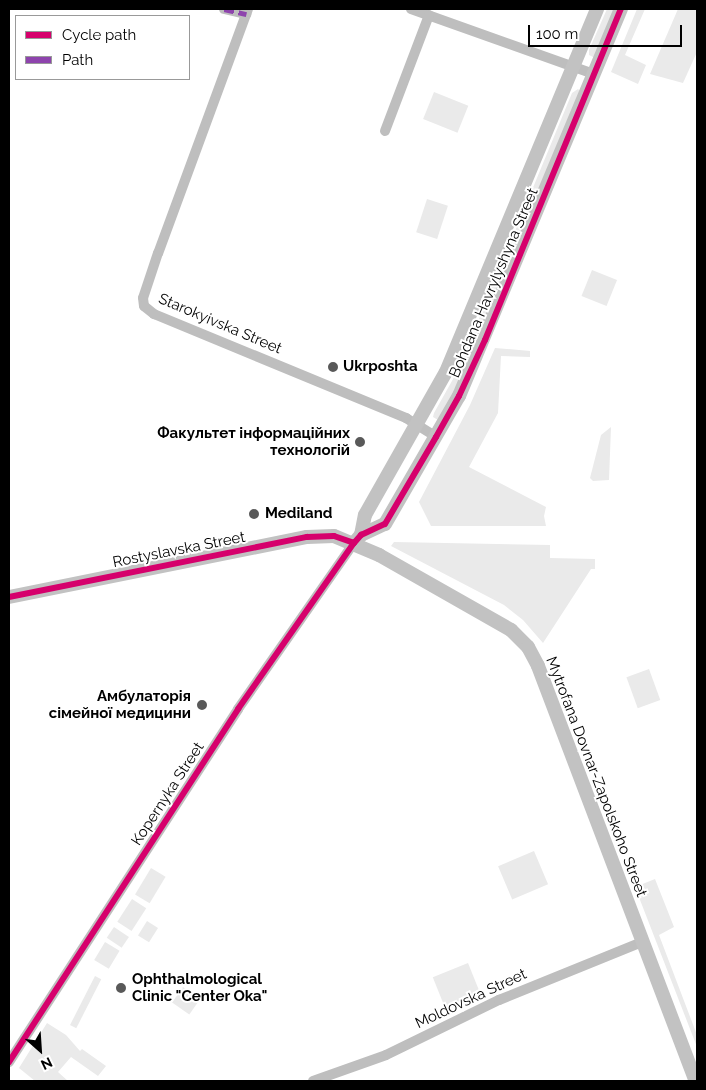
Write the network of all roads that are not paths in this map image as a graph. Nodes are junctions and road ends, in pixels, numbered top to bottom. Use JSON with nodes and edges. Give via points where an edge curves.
{"nodes":[{"id":1,"x":224,"y":9,"type":"edge"},
{"id":2,"x":411,"y":9,"type":"edge"},
{"id":3,"x":597,"y":9,"type":"edge"},
{"id":4,"x":621,"y":9,"type":"edge"},
{"id":5,"x":247,"y":11,"type":"edge"},
{"id":6,"x":429,"y":15,"type":"junction"},
{"id":7,"x":571,"y":68,"type":"junction"},
{"id":8,"x":594,"y":74,"type":"junction"},
{"id":9,"x":386,"y":131,"type":"dead end"},
{"id":10,"x":418,"y":424,"type":"junction"},
{"id":11,"x":436,"y":437,"type":"junction"},
{"id":12,"x":358,"y":539,"type":"junction"},
{"id":13,"x":9,"y":597,"type":"edge"},
{"id":14,"x":642,"y":942,"type":"junction"},
{"id":15,"x":9,"y":1062,"type":"edge"},
{"id":16,"x":313,"y":1081,"type":"edge"},
{"id":17,"x":696,"y":1081,"type":"edge"}],
"edges":[{"from":1,"to":5,"type":"street"},
{"from":2,"to":6,"type":"street"},
{"from":3,"to":7,"type":"street","name":"Bohdana Havrylyshyna Street"},
{"from":4,"to":8,"type":"street","name":"Bohdana Havrylyshyna Street"},
{"from":5,"to":10,"type":"street","name":"Starokyivska Street","via":[[158,253],[143,298],[144,306],[154,314]]},
{"from":6,"to":7,"type":"street"},
{"from":6,"to":9,"type":"street"},
{"from":7,"to":8,"type":"street"},
{"from":7,"to":10,"type":"street","name":"Bohdana Havrylyshyna Street","via":[[446,372]]},
{"from":8,"to":11,"type":"street","name":"Bohdana Havrylyshyna Street","via":[[485,340]]},
{"from":10,"to":11,"type":"street","name":"Starokyivska Street"},
{"from":10,"to":12,"type":"street","name":"Bohdana Havrylyshyna Street","via":[[365,515]]},
{"from":11,"to":12,"type":"street","name":"Bohdana Havrylyshyna Street","via":[[385,524]]},
{"from":12,"to":13,"type":"street","name":"Rostyslavska Street","via":[[307,537]]},
{"from":12,"to":14,"type":"street","name":"Mytrofana Dovnar-Zapolskoho Street","via":[[511,630],[528,647]]},
{"from":12,"to":15,"type":"street","name":"Kopernyka Street","via":[[238,709]]},
{"from":14,"to":16,"type":"street","name":"Moldovska Street","via":[[499,1000],[386,1056]]},
{"from":14,"to":17,"type":"street","name":"Mytrofana Dovnar-Zapolskoho Street"}]}
